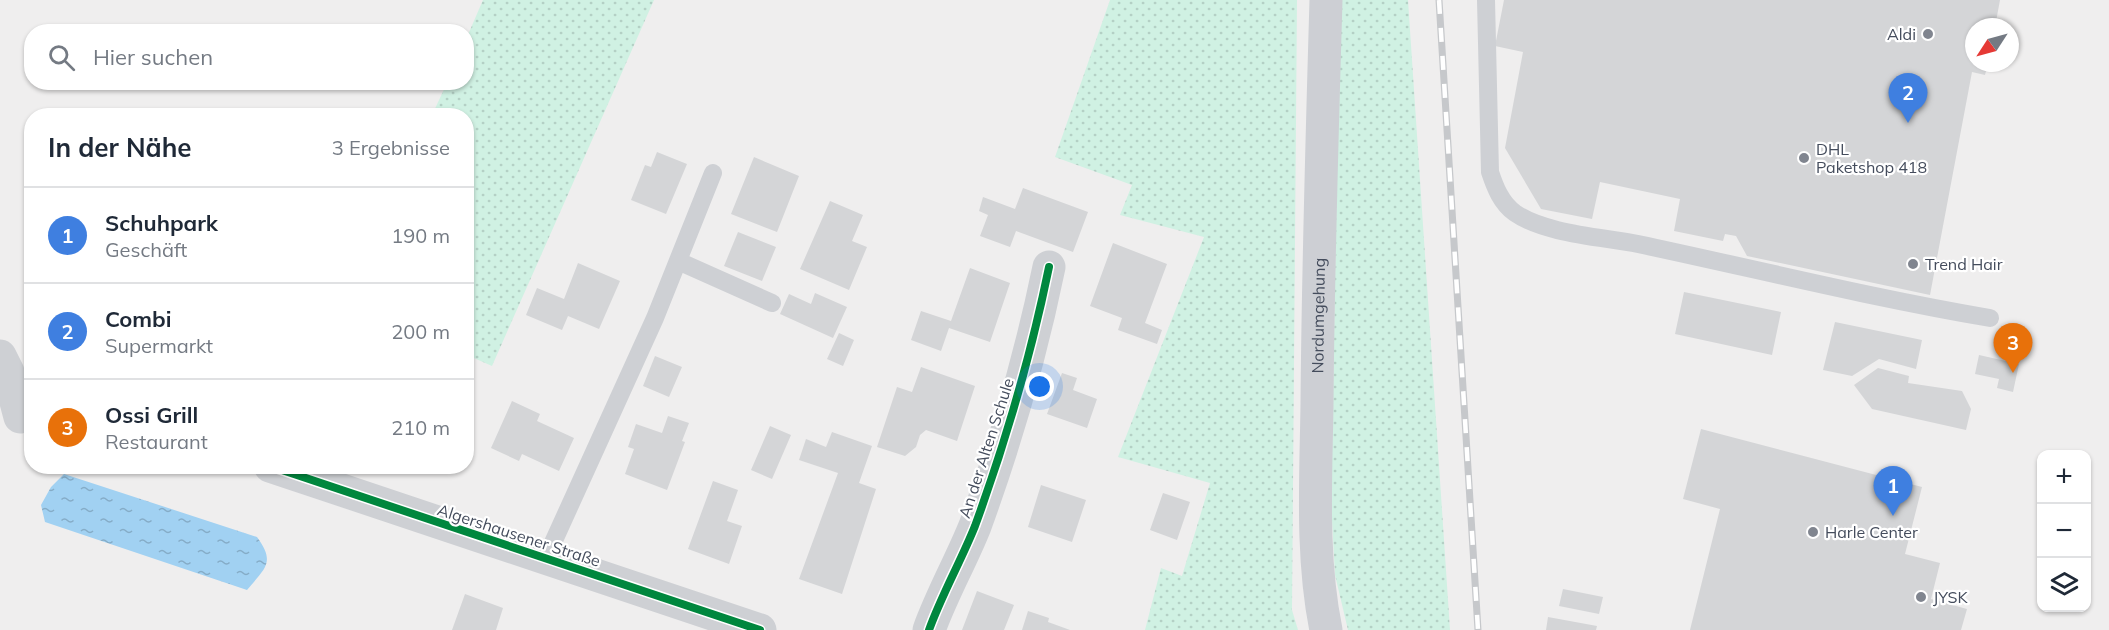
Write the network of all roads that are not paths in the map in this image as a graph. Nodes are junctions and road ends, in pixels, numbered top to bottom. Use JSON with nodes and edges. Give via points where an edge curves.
{"nodes":[{"id":1,"x":1326,"y":0,"type":"edge"},
{"id":2,"x":1486,"y":0,"type":"edge"},
{"id":3,"x":713,"y":173,"type":"dead end"},
{"id":4,"x":678,"y":261,"type":"junction"},
{"id":5,"x":1049,"y":267,"type":"dead end"},
{"id":6,"x":772,"y":303,"type":"dead end"},
{"id":7,"x":1990,"y":318,"type":"dead end"},
{"id":8,"x":0,"y":356,"type":"edge"},
{"id":9,"x":17,"y":420,"type":"edge"},
{"id":10,"x":294,"y":474,"type":"edge"},
{"id":11,"x":546,"y":558,"type":"junction"},
{"id":12,"x":760,"y":630,"type":"edge"},
{"id":13,"x":929,"y":630,"type":"edge"},
{"id":14,"x":1326,"y":630,"type":"edge"}],
"edges":[{"from":1,"to":14,"type":"main road","name":"Nordumgehung","via":[[1316,546]]},
{"from":2,"to":7,"type":"lane","via":[[1490,172],[1496,192],[1515,213],[1545,227]]},
{"from":3,"to":4,"type":"lane","name":"Algershausener Straße"},
{"from":4,"to":6,"type":"lane"},
{"from":4,"to":11,"type":"lane","name":"Algershausener Straße"},
{"from":5,"to":13,"type":"street","name":"An der Alten Schule","via":[[1015,407],[974,528]]},
{"from":8,"to":9,"type":"street","via":[[8,372]]},
{"from":10,"to":11,"type":"street","name":"Algershausener Straße"},
{"from":11,"to":12,"type":"street","name":"Algershausener Straße"}]}
